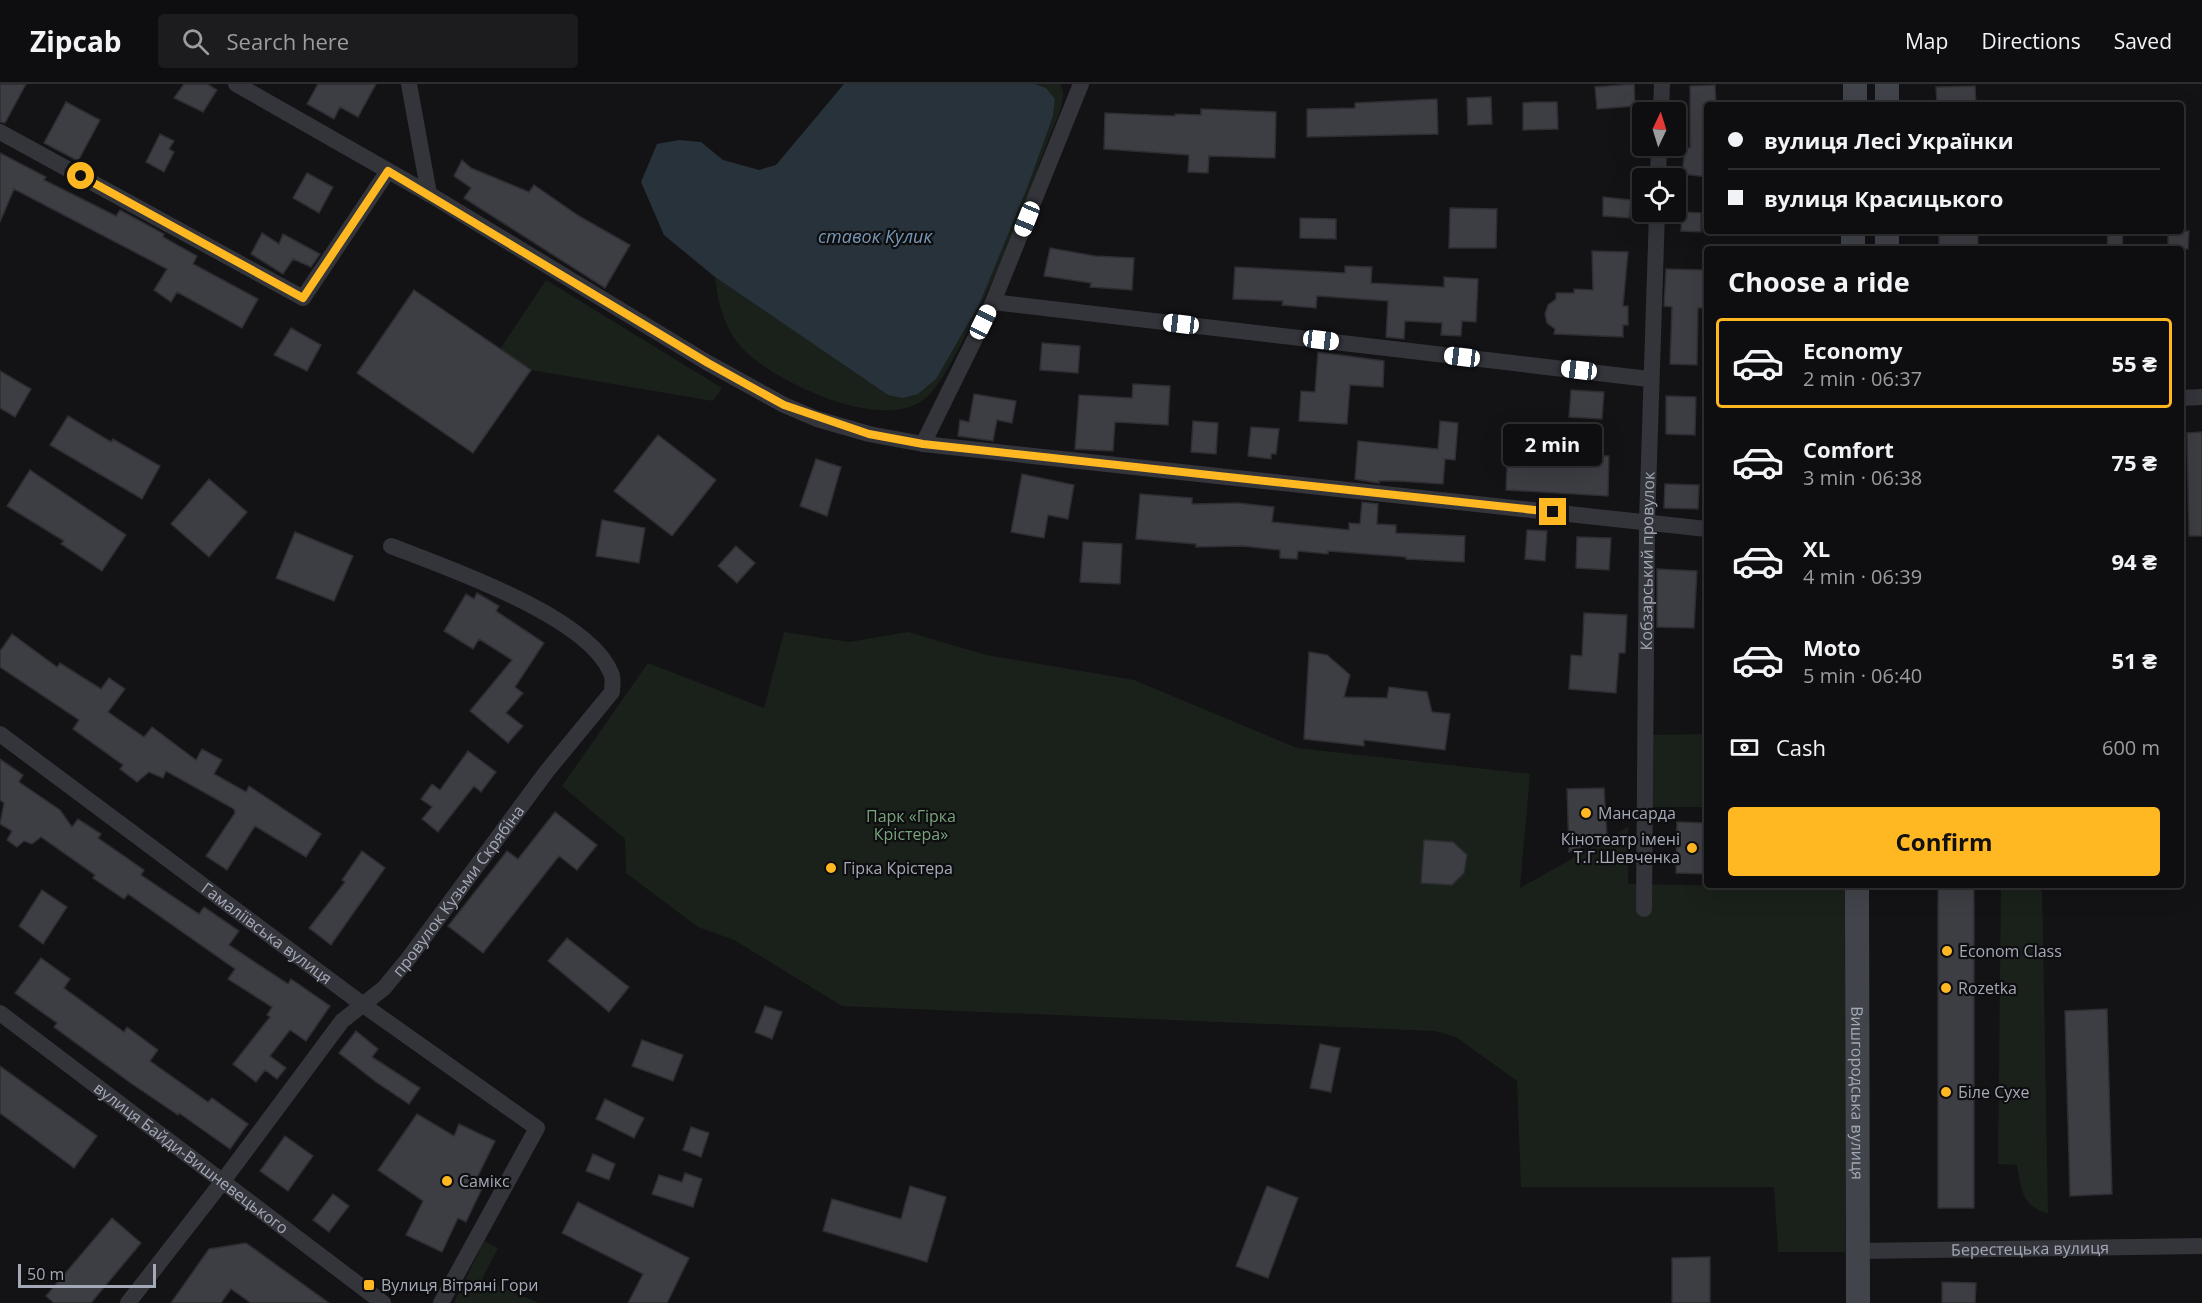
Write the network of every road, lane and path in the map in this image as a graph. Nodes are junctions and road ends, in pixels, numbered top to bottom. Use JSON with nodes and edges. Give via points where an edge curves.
{"nodes":[{"id":1,"x":236,"y":84,"type":"edge"},
{"id":2,"x":409,"y":84,"type":"edge"},
{"id":3,"x":1081,"y":84,"type":"edge"},
{"id":4,"x":1662,"y":84,"type":"edge"},
{"id":5,"x":1855,"y":84,"type":"edge"},
{"id":6,"x":1887,"y":84,"type":"edge"},
{"id":7,"x":1661,"y":102,"type":"edge"},
{"id":8,"x":1855,"y":102,"type":"edge"},
{"id":9,"x":1887,"y":102,"type":"edge"},
{"id":10,"x":0,"y":132,"type":"edge"},
{"id":11,"x":388,"y":171,"type":"junction"},
{"id":12,"x":429,"y":194,"type":"junction"},
{"id":13,"x":1657,"y":222,"type":"edge"},
{"id":14,"x":993,"y":302,"type":"junction"},
{"id":15,"x":1649,"y":379,"type":"junction"},
{"id":16,"x":2202,"y":397,"type":"edge"},
{"id":17,"x":2184,"y":398,"type":"edge"},
{"id":18,"x":923,"y":444,"type":"junction"},
{"id":19,"x":1647,"y":522,"type":"junction"},
{"id":20,"x":1704,"y":529,"type":"edge"},
{"id":21,"x":391,"y":546,"type":"dead end"},
{"id":22,"x":0,"y":734,"type":"edge"},
{"id":23,"x":1857,"y":888,"type":"edge"},
{"id":24,"x":1644,"y":909,"type":"dead end"},
{"id":25,"x":362,"y":1004,"type":"junction"},
{"id":26,"x":0,"y":1013,"type":"edge"},
{"id":27,"x":223,"y":1181,"type":"junction"},
{"id":28,"x":2202,"y":1246,"type":"edge"},
{"id":29,"x":1858,"y":1251,"type":"junction"},
{"id":30,"x":128,"y":1303,"type":"edge"},
{"id":31,"x":383,"y":1303,"type":"edge"},
{"id":32,"x":441,"y":1303,"type":"edge"},
{"id":33,"x":1857,"y":1303,"type":"edge"}],
"edges":[{"from":1,"to":11,"type":"street"},
{"from":2,"to":12,"type":"street"},
{"from":3,"to":14,"type":"street"},
{"from":4,"to":7,"type":"street"},
{"from":5,"to":8,"type":"main road"},
{"from":6,"to":9,"type":"main road"},
{"from":10,"to":11,"type":"street","via":[[303,298]]},
{"from":11,"to":12,"type":"street"},
{"from":12,"to":18,"type":"street","via":[[784,405],[869,434]]},
{"from":13,"to":15,"type":"street","name":"Кобзарський провулок"},
{"from":14,"to":15,"type":"street"},
{"from":14,"to":18,"type":"street"},
{"from":15,"to":19,"type":"street","name":"Кобзарський провулок"},
{"from":16,"to":17,"type":"street"},
{"from":18,"to":19,"type":"street"},
{"from":19,"to":20,"type":"street"},
{"from":19,"to":24,"type":"street","name":"Кобзарський провулок"},
{"from":21,"to":25,"type":"street","name":"провулок Кузьми Скрябіна","via":[[520,599],[586,640],[613,676],[612,692],[547,771],[408,959],[384,988]]},
{"from":22,"to":25,"type":"street","name":"Гамаліївська вулиця"},
{"from":23,"to":29,"type":"main road","name":"Вишгородська вулиця"},
{"from":25,"to":27,"type":"street","name":"провулок Кузьми Скрябіна","via":[[342,1021]]},
{"from":25,"to":32,"type":"street","name":"Гамаліївська вулиця","via":[[537,1128]]},
{"from":26,"to":27,"type":"street","name":"вулиця Байди-Вишневецького"},
{"from":27,"to":30,"type":"street","name":"провулок Кузьми Скрябіна"},
{"from":27,"to":31,"type":"street","name":"вулиця Байди-Вишневецького"},
{"from":28,"to":29,"type":"street","name":"Берестецька вулиця"},
{"from":29,"to":33,"type":"main road","name":"Вишгородська вулиця"}]}
